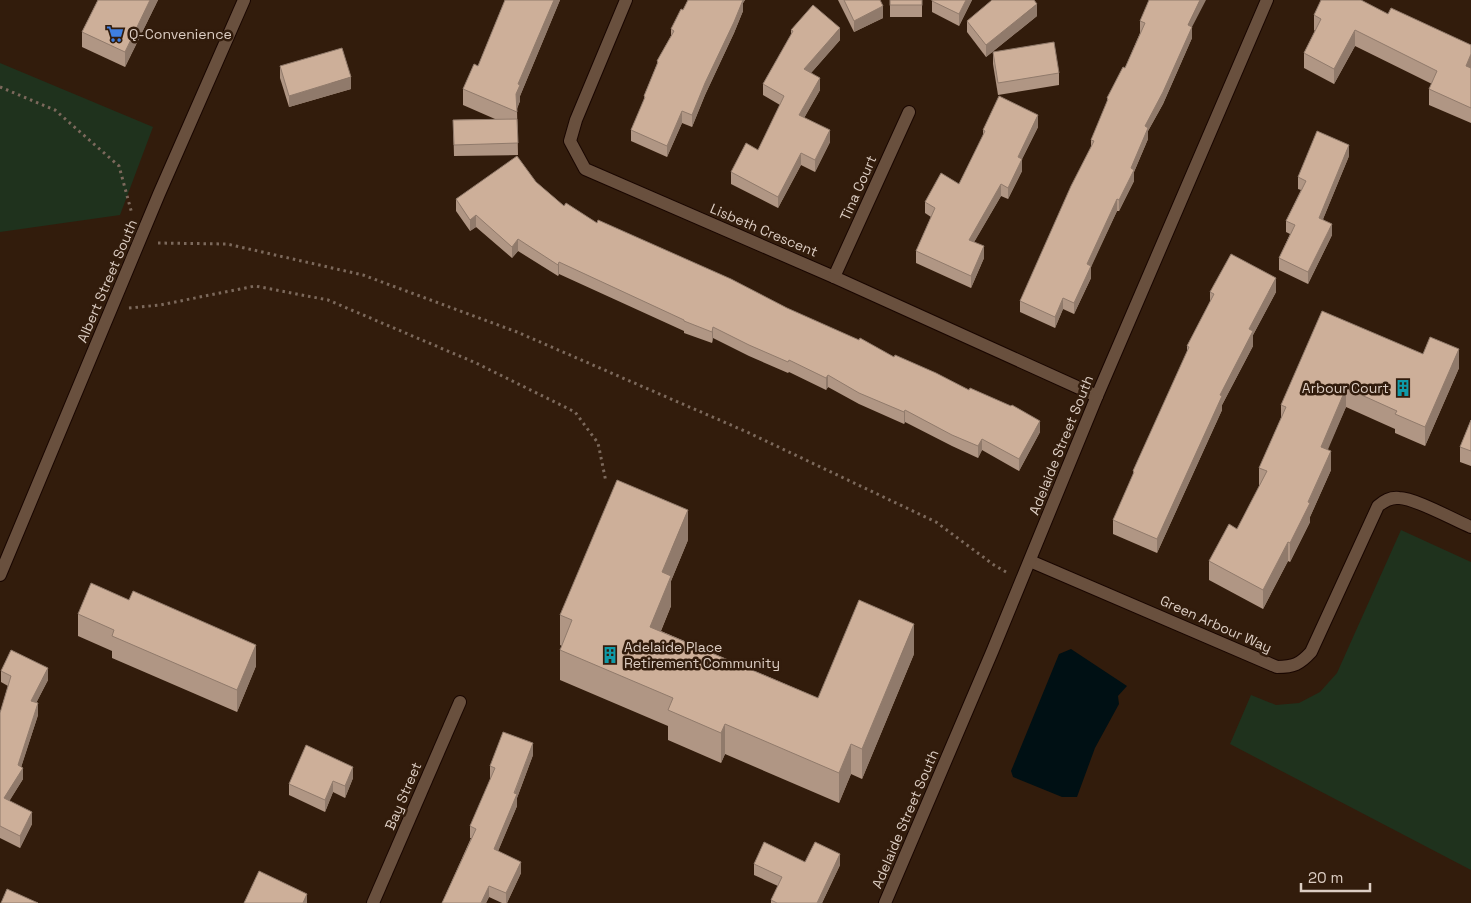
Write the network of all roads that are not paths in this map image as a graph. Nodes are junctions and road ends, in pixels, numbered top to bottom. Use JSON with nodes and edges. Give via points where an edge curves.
{"nodes":[{"id":1,"x":244,"y":0,"type":"edge"},
{"id":2,"x":626,"y":0,"type":"edge"},
{"id":3,"x":1267,"y":0,"type":"edge"},
{"id":4,"x":909,"y":112,"type":"dead end"},
{"id":5,"x":834,"y":277,"type":"junction"},
{"id":6,"x":1097,"y":396,"type":"junction"},
{"id":7,"x":1471,"y":527,"type":"edge"},
{"id":8,"x":1030,"y":561,"type":"junction"},
{"id":9,"x":0,"y":575,"type":"edge"},
{"id":10,"x":460,"y":702,"type":"dead end"},
{"id":11,"x":373,"y":903,"type":"edge"},
{"id":12,"x":885,"y":903,"type":"edge"}],
"edges":[{"from":1,"to":9,"type":"street","name":"Albert Street South"},
{"from":2,"to":5,"type":"street","name":"Lisbeth Crescent","via":[[570,141],[585,169]]},
{"from":3,"to":6,"type":"street","name":"Adelaide Street South"},
{"from":4,"to":5,"type":"street","name":"Tina Court"},
{"from":5,"to":6,"type":"street","name":"Lisbeth Crescent"},
{"from":6,"to":8,"type":"street","name":"Adelaide Street South"},
{"from":7,"to":8,"type":"street","name":"Green Arbour Way","via":[[1410,500],[1386,500],[1378,506],[1311,652],[1303,661],[1290,667],[1278,667]]},
{"from":8,"to":12,"type":"street","name":"Adelaide Street South"},
{"from":10,"to":11,"type":"street","name":"Bay Street"}]}
